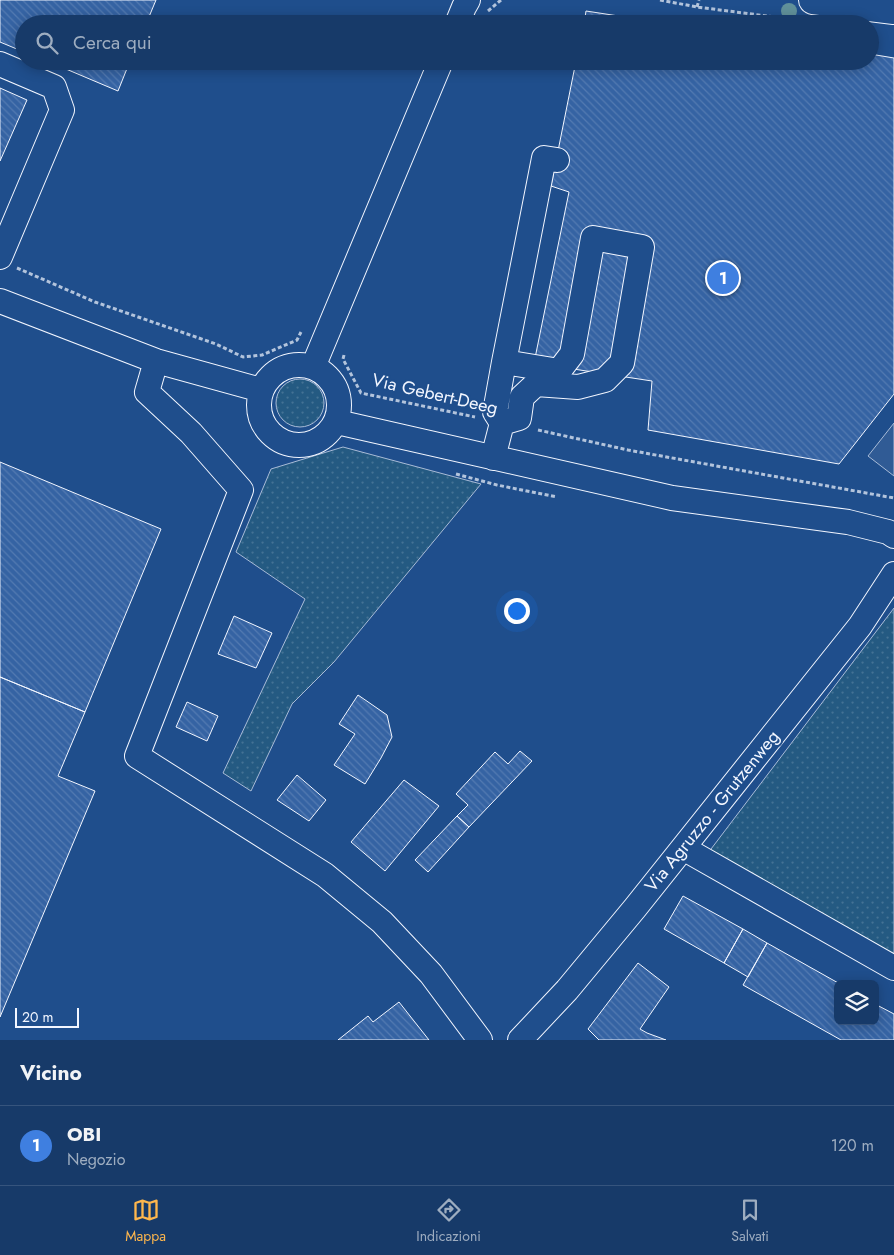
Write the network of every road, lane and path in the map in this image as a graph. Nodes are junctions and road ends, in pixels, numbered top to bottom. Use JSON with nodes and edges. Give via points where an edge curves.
{"nodes":[{"id":1,"x":468,"y":0,"type":"edge"},
{"id":2,"x":660,"y":0,"type":"edge"},
{"id":3,"x":698,"y":0,"type":"edge"},
{"id":4,"x":697,"y":7,"type":"junction"},
{"id":5,"x":894,"y":10,"type":"edge"},
{"id":6,"x":809,"y":11,"type":"edge"},
{"id":7,"x":461,"y":15,"type":"edge"},
{"id":8,"x":0,"y":64,"type":"edge"},
{"id":9,"x":437,"y":70,"type":"edge"},
{"id":10,"x":557,"y":160,"type":"dead end"},
{"id":11,"x":9,"y":212,"type":"edge"},
{"id":12,"x":5,"y":261,"type":"edge"},
{"id":13,"x":0,"y":300,"type":"edge"},
{"id":14,"x":326,"y":336,"type":"junction"},
{"id":15,"x":156,"y":361,"type":"junction"},
{"id":16,"x":504,"y":362,"type":"junction"},
{"id":17,"x":313,"y":366,"type":"junction"},
{"id":18,"x":260,"y":390,"type":"junction"},
{"id":19,"x":337,"y":422,"type":"junction"},
{"id":20,"x":502,"y":423,"type":"junction"},
{"id":21,"x":493,"y":458,"type":"junction"},
{"id":22,"x":894,"y":498,"type":"edge"},
{"id":23,"x":894,"y":536,"type":"edge"},
{"id":24,"x":894,"y":574,"type":"edge"},
{"id":25,"x":683,"y":848,"type":"junction"},
{"id":26,"x":894,"y":968,"type":"edge"},
{"id":27,"x":480,"y":1040,"type":"edge"},
{"id":28,"x":520,"y":1040,"type":"edge"}],
"edges":[{"from":1,"to":7,"type":"street"},
{"from":2,"to":4,"type":"path"},
{"from":3,"to":4,"type":"path"},
{"from":4,"to":6,"type":"path"},
{"from":5,"to":6,"type":"main road"},
{"from":8,"to":11,"type":"street","via":[[54,87],[62,110]]},
{"from":9,"to":14,"type":"street"},
{"from":10,"to":16,"type":"street","via":[[544,158]]},
{"from":11,"to":12,"type":"street"},
{"from":12,"to":14,"type":"path","name":"Via Gebert-Deeg","via":[[95,302],[216,344],[243,357],[262,355],[297,340],[304,328]]},
{"from":13,"to":15,"type":"street"},
{"from":14,"to":17,"type":"street"},
{"from":14,"to":20,"type":"path","name":"Via Gebert-Deeg","via":[[346,345],[343,359],[361,393]]},
{"from":15,"to":18,"type":"street"},
{"from":15,"to":27,"type":"street","via":[[147,392],[191,433],[241,490],[137,756],[325,875],[382,922],[431,974]]},
{"from":16,"to":20,"type":"street","via":[[495,412]]},
{"from":16,"to":20,"type":"street","via":[[559,372],[572,354],[593,238],[642,247],[622,363],[605,380],[578,387],[536,384],[522,397],[519,418]]},
{"from":17,"to":18,"type":"street","via":[[291,365],[271,375]]},
{"from":17,"to":19,"type":"street","via":[[330,379],[340,397]]},
{"from":18,"to":19,"type":"street","via":[[258,413],[269,433],[285,444],[306,446],[324,438]]},
{"from":19,"to":21,"type":"street"},
{"from":20,"to":21,"type":"street"},
{"from":20,"to":22,"type":"path","name":"Via Gebert-Deeg","via":[[628,450]]},
{"from":21,"to":23,"type":"street","via":[[672,498],[848,522]]},
{"from":24,"to":25,"type":"street","name":"Via Agruzzo - Grutzenweg","via":[[860,626]]},
{"from":25,"to":26,"type":"street"},
{"from":25,"to":28,"type":"street","name":"Via Agruzzo - Grutzenweg","via":[[567,990]]}]}
